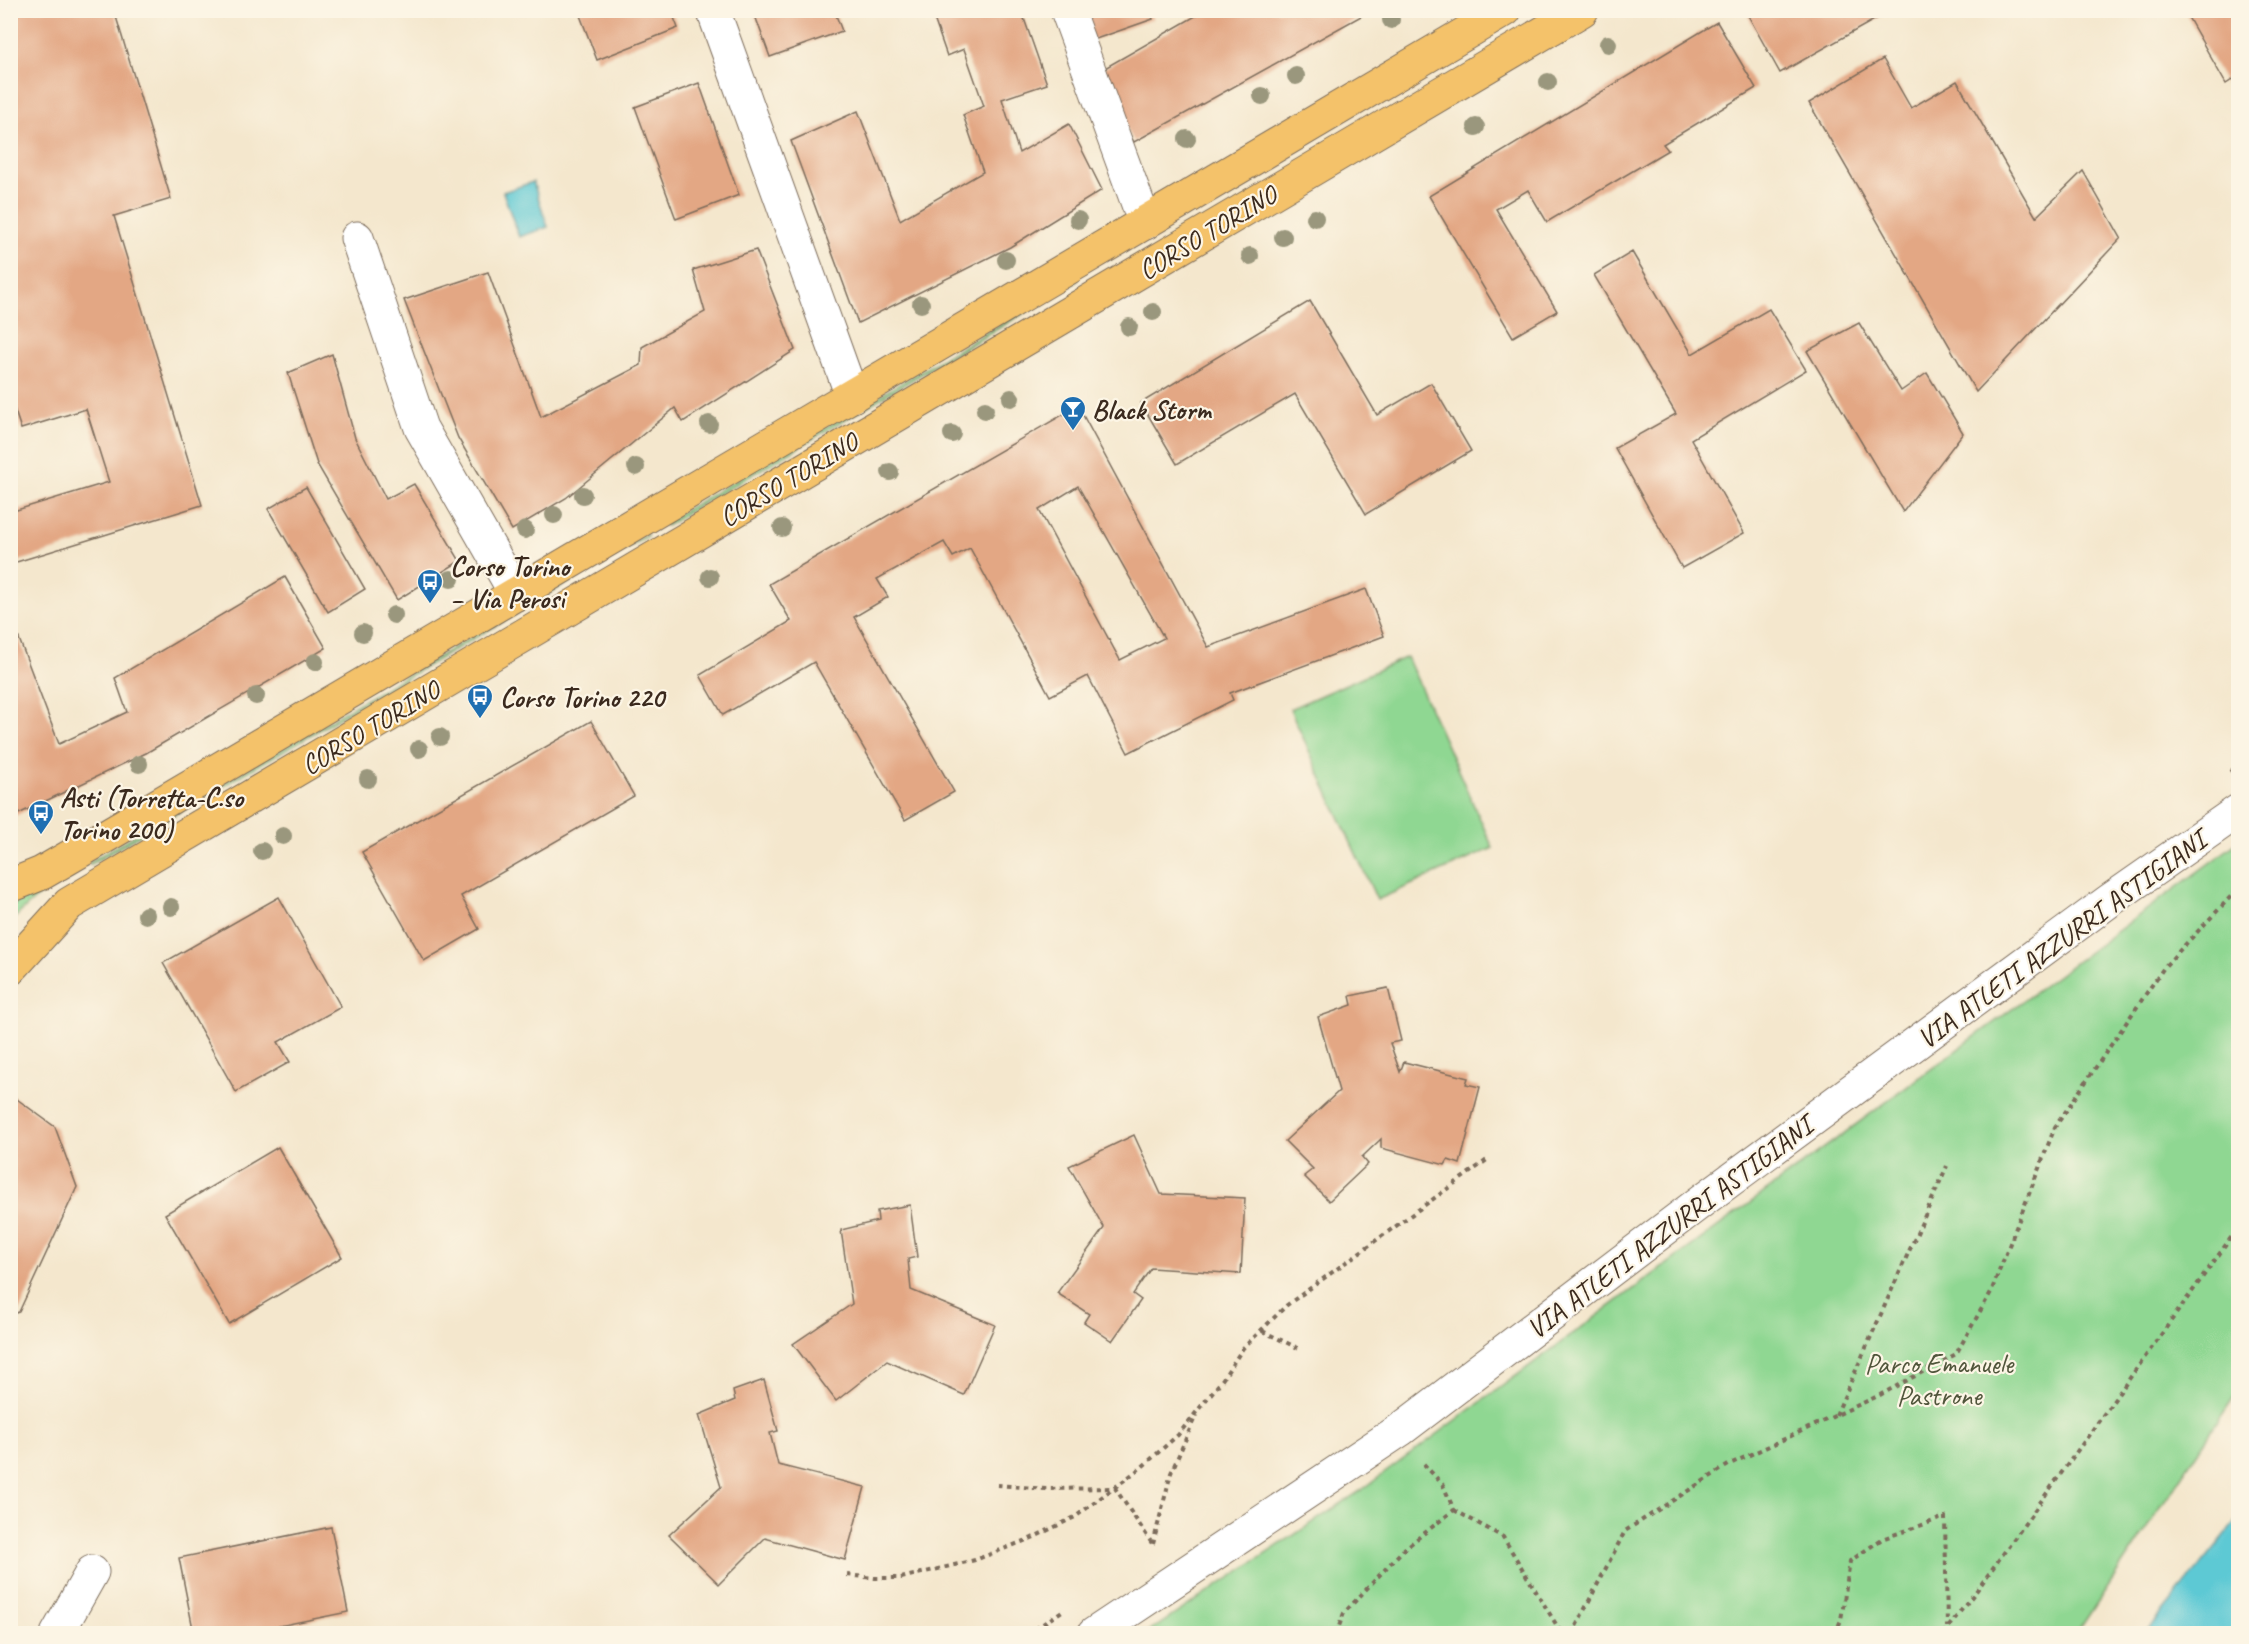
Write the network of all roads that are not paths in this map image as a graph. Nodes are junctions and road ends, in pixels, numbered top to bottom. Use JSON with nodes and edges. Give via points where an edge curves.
{"nodes":[{"id":1,"x":713,"y":10,"type":"edge"},
{"id":2,"x":1067,"y":10,"type":"edge"},
{"id":3,"x":1505,"y":10,"type":"edge"},
{"id":4,"x":1582,"y":10,"type":"edge"},
{"id":5,"x":1145,"y":223,"type":"junction"},
{"id":6,"x":357,"y":238,"type":"dead end"},
{"id":7,"x":852,"y":396,"type":"junction"},
{"id":8,"x":516,"y":594,"type":"junction"},
{"id":9,"x":2238,"y":811,"type":"edge"},
{"id":10,"x":10,"y":886,"type":"edge"},
{"id":11,"x":10,"y":969,"type":"edge"},
{"id":12,"x":92,"y":1572,"type":"dead end"},
{"id":13,"x":57,"y":1634,"type":"edge"},
{"id":14,"x":1094,"y":1634,"type":"edge"}],
"edges":[{"from":1,"to":7,"type":"street"},
{"from":2,"to":5,"type":"street"},
{"from":3,"to":5,"type":"main road","name":"CORSO TORINO"},
{"from":4,"to":11,"type":"main road","name":"CORSO TORINO","via":[[69,904]]},
{"from":5,"to":7,"type":"main road","name":"CORSO TORINO"},
{"from":6,"to":8,"type":"street","via":[[421,428]]},
{"from":7,"to":8,"type":"main road","name":"CORSO TORINO"},
{"from":8,"to":10,"type":"main road","name":"CORSO TORINO","via":[[42,873]]},
{"from":9,"to":14,"type":"street","name":"VIA ATLETI AZZURRI ASTIGIANI","via":[[2109,901],[1703,1200],[1400,1430]]},
{"from":12,"to":13,"type":"street"}]}
